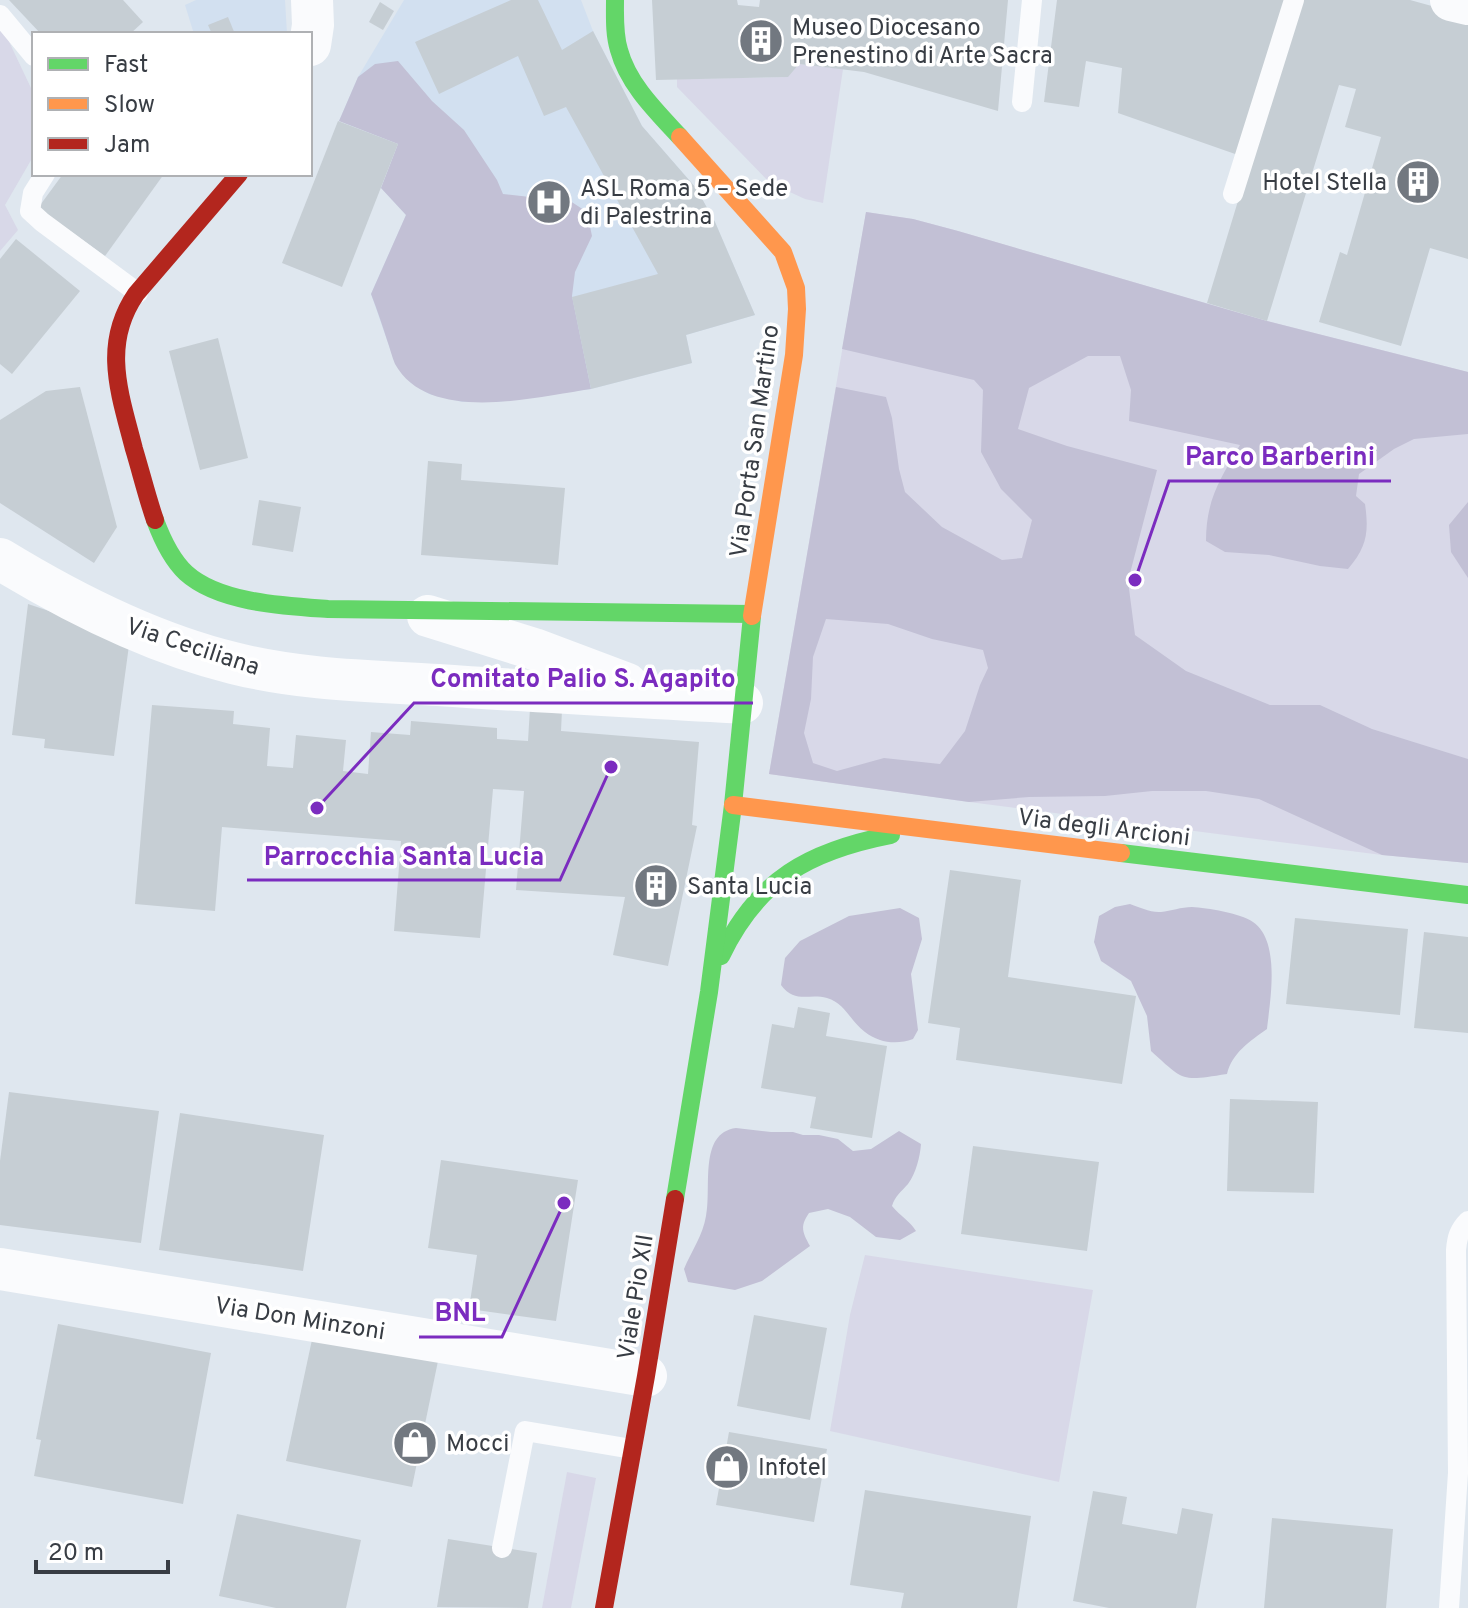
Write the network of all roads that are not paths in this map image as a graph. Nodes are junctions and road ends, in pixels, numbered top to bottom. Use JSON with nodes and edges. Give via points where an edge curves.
{"nodes":[{"id":1,"x":312,"y":0,"type":"edge"},
{"id":2,"x":615,"y":0,"type":"edge"},
{"id":3,"x":1032,"y":0,"type":"edge"},
{"id":4,"x":1294,"y":0,"type":"edge"},
{"id":5,"x":1451,"y":0,"type":"edge"},
{"id":6,"x":1468,"y":4,"type":"edge"},
{"id":7,"x":0,"y":15,"type":"edge"},
{"id":8,"x":312,"y":32,"type":"edge"},
{"id":9,"x":32,"y":54,"type":"edge"},
{"id":10,"x":1022,"y":102,"type":"dead end"},
{"id":11,"x":44,"y":176,"type":"edge"},
{"id":12,"x":237,"y":176,"type":"edge"},
{"id":13,"x":1233,"y":194,"type":"dead end"},
{"id":14,"x":138,"y":293,"type":"junction"},
{"id":15,"x":0,"y":559,"type":"edge"},
{"id":16,"x":411,"y":610,"type":"junction"},
{"id":17,"x":646,"y":613,"type":"junction"},
{"id":18,"x":752,"y":614,"type":"junction"},
{"id":19,"x":534,"y":649,"type":"junction"},
{"id":20,"x":401,"y":683,"type":"junction"},
{"id":21,"x":665,"y":699,"type":"junction"},
{"id":22,"x":742,"y":703,"type":"junction"},
{"id":23,"x":733,"y":805,"type":"junction"},
{"id":24,"x":961,"y":833,"type":"junction"},
{"id":25,"x":1468,"y":895,"type":"edge"},
{"id":26,"x":709,"y":992,"type":"junction"},
{"id":27,"x":1468,"y":1221,"type":"edge"},
{"id":28,"x":0,"y":1269,"type":"edge"},
{"id":29,"x":646,"y":1376,"type":"junction"},
{"id":30,"x":632,"y":1449,"type":"junction"},
{"id":31,"x":502,"y":1548,"type":"dead end"},
{"id":32,"x":604,"y":1608,"type":"edge"},
{"id":33,"x":1449,"y":1608,"type":"edge"}],
"edges":[{"from":1,"to":8,"type":"street"},
{"from":2,"to":18,"type":"street","name":"Via Porta San Martino","via":[[615,29],[625,68],[649,103],[783,252],[796,288],[794,355]]},
{"from":3,"to":10,"type":"lane"},
{"from":4,"to":13,"type":"lane"},
{"from":5,"to":6,"type":"street"},
{"from":7,"to":9,"type":"lane"},
{"from":11,"to":14,"type":"lane","via":[[30,211]]},
{"from":12,"to":14,"type":"street"},
{"from":14,"to":16,"type":"street","via":[[120,327],[117,385],[150,506],[179,566],[219,591],[264,602]]},
{"from":15,"to":20,"type":"street","name":"Via Ceciliana","via":[[115,621],[210,657],[273,672]]},
{"from":16,"to":17,"type":"street"},
{"from":16,"to":19,"type":"street"},
{"from":17,"to":18,"type":"street"},
{"from":17,"to":19,"type":"street"},
{"from":18,"to":22,"type":"street","name":"Via Porta San Martino"},
{"from":19,"to":20,"type":"street"},
{"from":19,"to":21,"type":"street"},
{"from":20,"to":21,"type":"street","name":"Via Ceciliana"},
{"from":21,"to":22,"type":"street","name":"Via Ceciliana"},
{"from":22,"to":23,"type":"street","name":"Viale Pio XII"},
{"from":23,"to":24,"type":"street","name":"Via degli Arcioni"},
{"from":23,"to":26,"type":"street","name":"Viale Pio XII"},
{"from":24,"to":25,"type":"street","name":"Via degli Arcioni"},
{"from":24,"to":26,"type":"street","name":"Viale Pio XII","via":[[918,832],[862,840],[788,872],[743,916],[724,948]]},
{"from":26,"to":29,"type":"street","name":"Viale Pio XII"},
{"from":27,"to":33,"type":"lane","via":[[1456,1250],[1458,1473]]},
{"from":28,"to":29,"type":"street","name":"Via Don Minzoni"},
{"from":29,"to":30,"type":"street","name":"Viale Pio XII"},
{"from":30,"to":31,"type":"lane","via":[[525,1431]]},
{"from":30,"to":32,"type":"street","name":"Viale Pio XII"}]}
